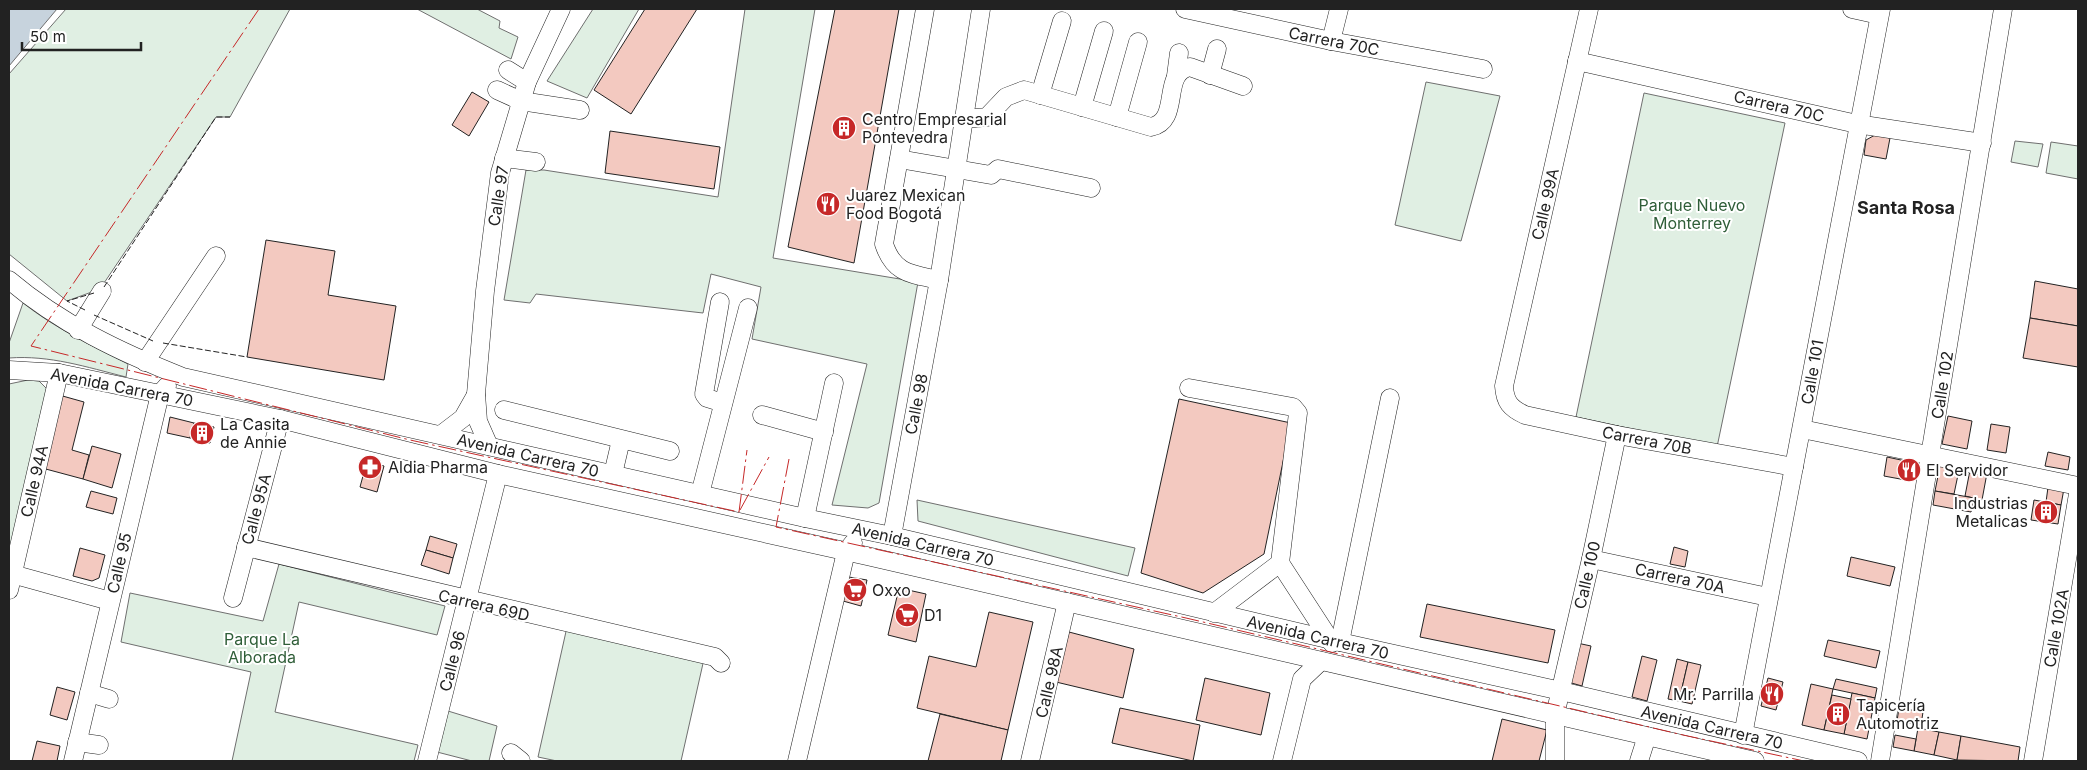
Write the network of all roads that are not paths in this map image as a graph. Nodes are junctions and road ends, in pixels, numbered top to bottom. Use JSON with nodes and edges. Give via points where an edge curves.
{"nodes":[{"id":1,"x":561,"y":9,"type":"edge"},
{"id":2,"x":925,"y":9,"type":"edge"},
{"id":3,"x":981,"y":9,"type":"edge"},
{"id":4,"x":1185,"y":9,"type":"edge"},
{"id":5,"x":1339,"y":9,"type":"edge"},
{"id":6,"x":1589,"y":9,"type":"edge"},
{"id":7,"x":1852,"y":9,"type":"edge"},
{"id":8,"x":2004,"y":9,"type":"edge"},
{"id":9,"x":1880,"y":12,"type":"edge"},
{"id":10,"x":1062,"y":21,"type":"dead end"},
{"id":11,"x":1104,"y":31,"type":"dead end"},
{"id":12,"x":1331,"y":41,"type":"junction"},
{"id":13,"x":1138,"y":42,"type":"dead end"},
{"id":14,"x":1216,"y":49,"type":"dead end"},
{"id":15,"x":1179,"y":53,"type":"dead end"},
{"id":16,"x":1577,"y":61,"type":"junction"},
{"id":17,"x":1483,"y":69,"type":"dead end"},
{"id":18,"x":508,"y":70,"type":"dead end"},
{"id":19,"x":1210,"y":75,"type":"junction"},
{"id":20,"x":1176,"y":76,"type":"junction"},
{"id":21,"x":527,"y":82,"type":"junction"},
{"id":22,"x":1243,"y":86,"type":"dead end"},
{"id":23,"x":497,"y":90,"type":"dead end"},
{"id":24,"x":1040,"y":95,"type":"junction"},
{"id":25,"x":520,"y":100,"type":"junction"},
{"id":26,"x":1082,"y":107,"type":"junction"},
{"id":27,"x":580,"y":110,"type":"dead end"},
{"id":28,"x":1117,"y":117,"type":"junction"},
{"id":29,"x":964,"y":119,"type":"junction"},
{"id":30,"x":1857,"y":124,"type":"junction"},
{"id":31,"x":1982,"y":143,"type":"junction"},
{"id":32,"x":504,"y":158,"type":"junction"},
{"id":33,"x":899,"y":159,"type":"junction"},
{"id":34,"x":536,"y":162,"type":"dead end"},
{"id":35,"x":956,"y":170,"type":"junction"},
{"id":36,"x":1091,"y":188,"type":"dead end"},
{"id":37,"x":216,"y":256,"type":"dead end"},
{"id":38,"x":9,"y":280,"type":"edge"},
{"id":39,"x":938,"y":280,"type":"junction"},
{"id":40,"x":102,"y":291,"type":"dead end"},
{"id":41,"x":720,"y":302,"type":"dead end"},
{"id":42,"x":748,"y":308,"type":"dead end"},
{"id":43,"x":78,"y":330,"type":"junction"},
{"id":44,"x":145,"y":362,"type":"junction"},
{"id":45,"x":9,"y":370,"type":"edge"},
{"id":46,"x":59,"y":373,"type":"junction"},
{"id":47,"x":183,"y":378,"type":"junction"},
{"id":48,"x":834,"y":383,"type":"dead end"},
{"id":49,"x":1189,"y":388,"type":"dead end"},
{"id":50,"x":160,"y":394,"type":"junction"},
{"id":51,"x":476,"y":394,"type":"junction"},
{"id":52,"x":1390,"y":398,"type":"dead end"},
{"id":53,"x":1505,"y":400,"type":"joint"},
{"id":54,"x":723,"y":403,"type":"junction"},
{"id":55,"x":504,"y":410,"type":"dead end"},
{"id":56,"x":762,"y":414,"type":"dead end"},
{"id":57,"x":280,"y":419,"type":"junction"},
{"id":58,"x":1802,"y":429,"type":"junction"},
{"id":59,"x":824,"y":432,"type":"junction"},
{"id":60,"x":442,"y":434,"type":"junction"},
{"id":61,"x":1617,"y":435,"type":"junction"},
{"id":62,"x":621,"y":440,"type":"junction"},
{"id":63,"x":489,"y":446,"type":"junction"},
{"id":64,"x":670,"y":451,"type":"dead end"},
{"id":65,"x":1930,"y":455,"type":"junction"},
{"id":66,"x":1794,"y":467,"type":"junction"},
{"id":67,"x":498,"y":474,"type":"junction"},
{"id":68,"x":613,"y":474,"type":"junction"},
{"id":69,"x":2078,"y":486,"type":"edge"},
{"id":70,"x":700,"y":494,"type":"junction"},
{"id":71,"x":2078,"y":494,"type":"edge"},
{"id":72,"x":805,"y":518,"type":"junction"},
{"id":73,"x":892,"y":536,"type":"junction"},
{"id":74,"x":246,"y":547,"type":"junction"},
{"id":75,"x":846,"y":552,"type":"junction"},
{"id":76,"x":1591,"y":559,"type":"junction"},
{"id":77,"x":1280,"y":563,"type":"junction"},
{"id":78,"x":11,"y":582,"type":"edge"},
{"id":79,"x":1768,"y":597,"type":"junction"},
{"id":80,"x":233,"y":598,"type":"dead end"},
{"id":81,"x":110,"y":601,"type":"junction"},
{"id":82,"x":467,"y":601,"type":"junction"},
{"id":83,"x":1067,"y":602,"type":"junction"},
{"id":84,"x":1214,"y":613,"type":"junction"},
{"id":85,"x":1334,"y":641,"type":"junction"},
{"id":86,"x":1293,"y":655,"type":"junction"},
{"id":87,"x":1321,"y":661,"type":"junction"},
{"id":88,"x":721,"y":663,"type":"dead end"},
{"id":89,"x":1302,"y":679,"type":"junction"},
{"id":90,"x":1561,"y":691,"type":"junction"},
{"id":91,"x":89,"y":693,"type":"junction"},
{"id":92,"x":109,"y":699,"type":"dead end"},
{"id":93,"x":1555,"y":715,"type":"junction"},
{"id":94,"x":1743,"y":735,"type":"junction"},
{"id":95,"x":1647,"y":736,"type":"junction"},
{"id":96,"x":77,"y":742,"type":"junction"},
{"id":97,"x":99,"y":745,"type":"dead end"},
{"id":98,"x":73,"y":761,"type":"edge"},
{"id":99,"x":427,"y":761,"type":"edge"},
{"id":100,"x":797,"y":761,"type":"edge"},
{"id":101,"x":1030,"y":761,"type":"edge"},
{"id":102,"x":1282,"y":761,"type":"edge"},
{"id":103,"x":1555,"y":761,"type":"edge"},
{"id":104,"x":1639,"y":761,"type":"edge"},
{"id":105,"x":1754,"y":761,"type":"edge"},
{"id":106,"x":1858,"y":761,"type":"edge"},
{"id":107,"x":1880,"y":761,"type":"edge"},
{"id":108,"x":2033,"y":761,"type":"edge"}],
"edges":[{"from":1,"to":21,"type":"street","name":"Calle 97"},
{"from":2,"to":33,"type":"street"},
{"from":3,"to":29,"type":"street","name":"Calle 98"},
{"from":4,"to":12,"type":"street","name":"Carrera 70C"},
{"from":5,"to":12,"type":"street"},
{"from":6,"to":16,"type":"street","name":"Calle 99A"},
{"from":7,"to":9,"type":"street"},
{"from":8,"to":31,"type":"street","name":"Calle 102"},
{"from":9,"to":30,"type":"street","name":"Calle 101"},
{"from":10,"to":24,"type":"street"},
{"from":11,"to":26,"type":"street"},
{"from":12,"to":17,"type":"street","name":"Carrera 70C"},
{"from":13,"to":28,"type":"street"},
{"from":14,"to":19,"type":"street"},
{"from":15,"to":20,"type":"street"},
{"from":16,"to":30,"type":"street","name":"Carrera 70C"},
{"from":16,"to":53,"type":"street","name":"Calle 99A","via":[[1504,386]]},
{"from":18,"to":21,"type":"street"},
{"from":19,"to":20,"type":"street","via":[[1190,67],[1182,69]]},
{"from":19,"to":22,"type":"street"},
{"from":20,"to":28,"type":"street","via":[[1166,118],[1160,125],[1152,127]]},
{"from":21,"to":25,"type":"street","name":"Calle 97"},
{"from":23,"to":25,"type":"street"},
{"from":24,"to":26,"type":"street"},
{"from":24,"to":29,"type":"street","via":[[1024,90],[1014,92],[987,117]]},
{"from":25,"to":27,"type":"street"},
{"from":25,"to":32,"type":"street","name":"Calle 97"},
{"from":26,"to":28,"type":"street"},
{"from":29,"to":35,"type":"street","name":"Calle 98"},
{"from":30,"to":31,"type":"street","name":"Carrera 70C"},
{"from":30,"to":58,"type":"street","name":"Calle 101"},
{"from":31,"to":65,"type":"street","name":"Calle 102"},
{"from":32,"to":34,"type":"street"},
{"from":32,"to":51,"type":"street","name":"Calle 97","via":[[485,291]]},
{"from":33,"to":35,"type":"street"},
{"from":33,"to":39,"type":"street","via":[[884,244],[894,265],[904,272]]},
{"from":35,"to":36,"type":"street","via":[[991,175],[998,168]]},
{"from":35,"to":39,"type":"street","name":"Calle 98"},
{"from":37,"to":44,"type":"street"},
{"from":38,"to":43,"type":"street","name":"Avenida Carrera 70"},
{"from":39,"to":73,"type":"street","name":"Calle 98"},
{"from":40,"to":43,"type":"street"},
{"from":41,"to":54,"type":"street","via":[[704,394]]},
{"from":42,"to":54,"type":"street"},
{"from":43,"to":44,"type":"street","name":"Avenida Carrera 70"},
{"from":44,"to":47,"type":"street","name":"Avenida Carrera 70"},
{"from":45,"to":46,"type":"street","name":"Avenida Carrera 70"},
{"from":46,"to":50,"type":"street","name":"Avenida Carrera 70"},
{"from":46,"to":78,"type":"street","name":"Calle 94A"},
{"from":47,"to":50,"type":"street","via":[[174,381]]},
{"from":47,"to":60,"type":"street","name":"Avenida Carrera 70"},
{"from":48,"to":59,"type":"street"},
{"from":49,"to":77,"type":"street","via":[[1296,409]]},
{"from":50,"to":57,"type":"street","name":"Avenida Carrera 70"},
{"from":50,"to":81,"type":"street","name":"Calle 95"},
{"from":51,"to":60,"type":"street","name":"Calle 97","via":[[463,418]]},
{"from":51,"to":63,"type":"street","name":"Calle 97","via":[[478,421]]},
{"from":52,"to":85,"type":"street"},
{"from":53,"to":61,"type":"street","name":"Carrera 70B","via":[[1525,415]]},
{"from":54,"to":70,"type":"street"},
{"from":55,"to":62,"type":"street"},
{"from":56,"to":59,"type":"street"},
{"from":57,"to":67,"type":"street","name":"Avenida Carrera 70"},
{"from":57,"to":74,"type":"street","name":"Calle 95A"},
{"from":58,"to":65,"type":"street"},
{"from":58,"to":66,"type":"street","name":"Calle 101"},
{"from":59,"to":72,"type":"street"},
{"from":60,"to":63,"type":"street","name":"Avenida Carrera 70"},
{"from":61,"to":66,"type":"street","name":"Carrera 70B"},
{"from":61,"to":76,"type":"street","name":"Calle 100"},
{"from":62,"to":64,"type":"street"},
{"from":62,"to":68,"type":"street"},
{"from":63,"to":68,"type":"street","name":"Avenida Carrera 70"},
{"from":65,"to":69,"type":"street"},
{"from":65,"to":107,"type":"street","name":"Calle 102"},
{"from":66,"to":79,"type":"street","name":"Calle 101"},
{"from":67,"to":75,"type":"street","name":"Avenida Carrera 70"},
{"from":67,"to":82,"type":"street","name":"Calle 96"},
{"from":68,"to":70,"type":"street","name":"Avenida Carrera 70"},
{"from":70,"to":72,"type":"street","name":"Avenida Carrera 70"},
{"from":71,"to":108,"type":"street","name":"Calle 102A"},
{"from":72,"to":73,"type":"street","name":"Avenida Carrera 70"},
{"from":73,"to":75,"type":"street","via":[[857,541]]},
{"from":73,"to":84,"type":"street","name":"Avenida Carrera 70"},
{"from":74,"to":80,"type":"street","name":"Calle 95A"},
{"from":74,"to":82,"type":"street","name":"Carrera 69D"},
{"from":75,"to":83,"type":"street","name":"Avenida Carrera 70"},
{"from":75,"to":100,"type":"street"},
{"from":76,"to":79,"type":"street","name":"Carrera 70A"},
{"from":76,"to":90,"type":"street","name":"Calle 100"},
{"from":77,"to":84,"type":"street"},
{"from":77,"to":85,"type":"street"},
{"from":78,"to":81,"type":"street"},
{"from":79,"to":94,"type":"street","name":"Calle 101"},
{"from":81,"to":91,"type":"street","name":"Calle 95"},
{"from":82,"to":88,"type":"street","name":"Carrera 69D","via":[[715,657]]},
{"from":82,"to":99,"type":"street","name":"Calle 96"},
{"from":83,"to":86,"type":"street","name":"Avenida Carrera 70"},
{"from":83,"to":101,"type":"street","name":"Calle 98A"},
{"from":84,"to":85,"type":"street","name":"Avenida Carrera 70"},
{"from":85,"to":86,"type":"street","via":[[1331,657],[1298,652]]},
{"from":85,"to":90,"type":"street","name":"Avenida Carrera 70"},
{"from":86,"to":87,"type":"street","name":"Avenida Carrera 70"},
{"from":86,"to":89,"type":"street"},
{"from":87,"to":89,"type":"street"},
{"from":87,"to":93,"type":"street","name":"Avenida Carrera 70"},
{"from":89,"to":102,"type":"street"},
{"from":90,"to":93,"type":"street","name":"Calle 100"},
{"from":90,"to":94,"type":"street","name":"Avenida Carrera 70"},
{"from":91,"to":92,"type":"street"},
{"from":91,"to":96,"type":"street","name":"Calle 95"},
{"from":93,"to":95,"type":"street","name":"Avenida Carrera 70"},
{"from":93,"to":103,"type":"street","name":"Calle 100"},
{"from":94,"to":106,"type":"street","name":"Avenida Carrera 70"},
{"from":95,"to":104,"type":"street"},
{"from":95,"to":105,"type":"street","name":"Avenida Carrera 70"},
{"from":96,"to":97,"type":"street"},
{"from":96,"to":98,"type":"street","name":"Calle 95"}]}
